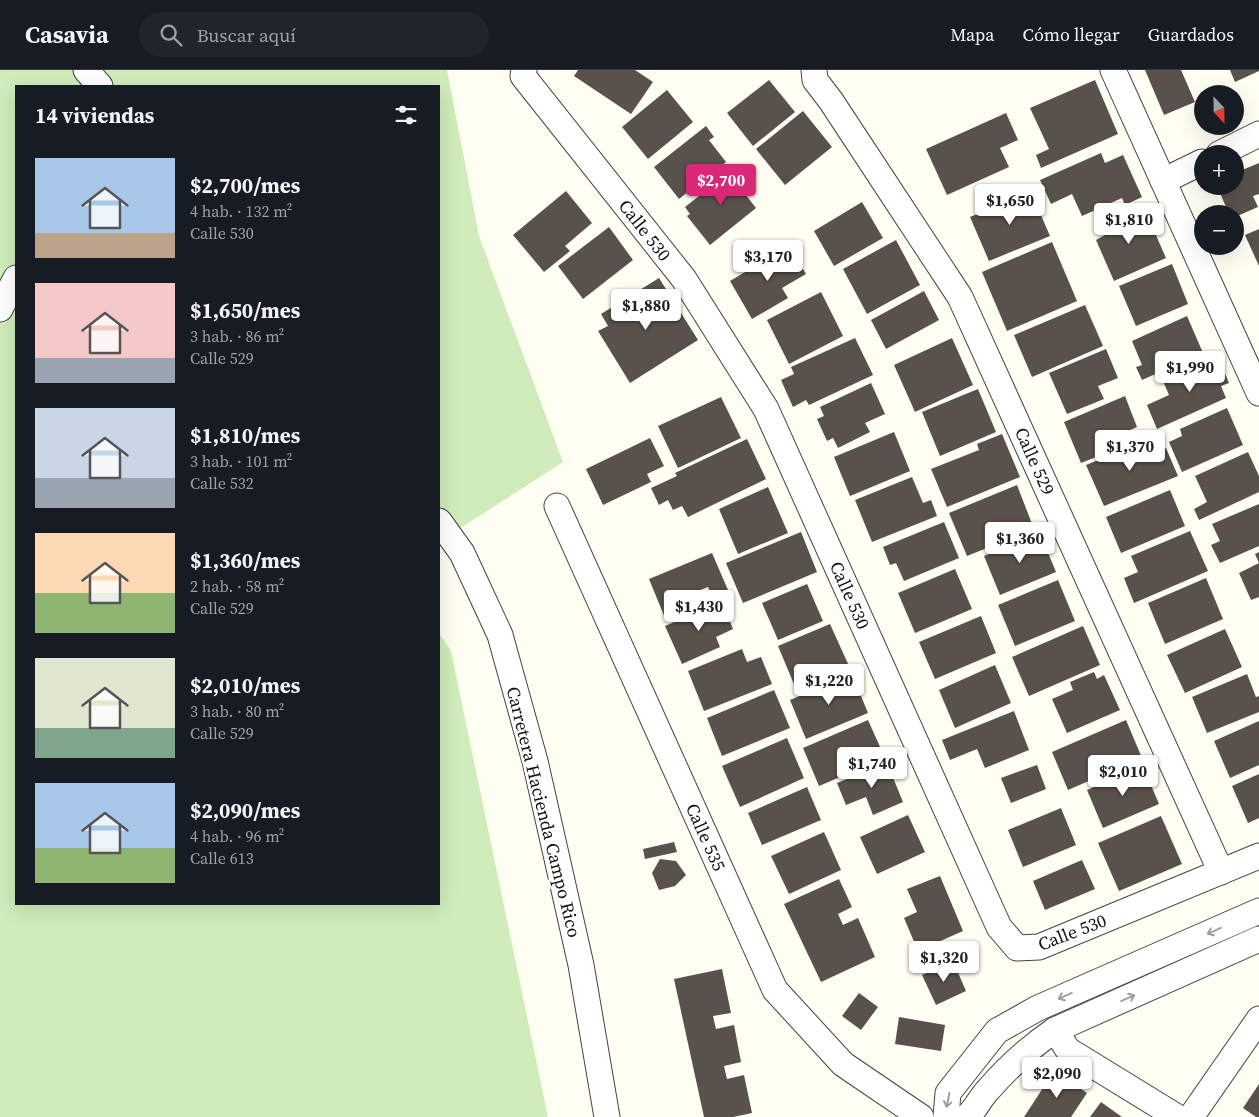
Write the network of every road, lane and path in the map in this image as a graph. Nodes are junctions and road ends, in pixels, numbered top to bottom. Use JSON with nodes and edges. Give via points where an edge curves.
{"nodes":[{"id":1,"x":86,"y":70,"type":"edge"},
{"id":2,"x":524,"y":70,"type":"edge"},
{"id":3,"x":814,"y":70,"type":"edge"},
{"id":4,"x":1113,"y":70,"type":"edge"},
{"id":5,"x":99,"y":85,"type":"edge"},
{"id":6,"x":1259,"y":134,"type":"edge"},
{"id":7,"x":1237,"y":145,"type":"edge"},
{"id":8,"x":1194,"y":166,"type":"edge"},
{"id":9,"x":1163,"y":181,"type":"junction"},
{"id":10,"x":15,"y":280,"type":"edge"},
{"id":11,"x":0,"y":309,"type":"edge"},
{"id":12,"x":1256,"y":377,"type":"edge"},
{"id":13,"x":557,"y":506,"type":"dead end"},
{"id":14,"x":440,"y":522,"type":"edge"},
{"id":15,"x":1259,"y":856,"type":"edge"},
{"id":16,"x":1221,"y":872,"type":"junction"},
{"id":17,"x":1259,"y":911,"type":"edge"},
{"id":18,"x":1259,"y":939,"type":"edge"},
{"id":19,"x":1259,"y":1019,"type":"edge"},
{"id":20,"x":1056,"y":1030,"type":"junction"},
{"id":21,"x":607,"y":1117,"type":"edge"},
{"id":22,"x":921,"y":1117,"type":"edge"},
{"id":23,"x":946,"y":1117,"type":"edge"},
{"id":24,"x":966,"y":1117,"type":"edge"},
{"id":25,"x":1177,"y":1117,"type":"edge"},
{"id":26,"x":1191,"y":1117,"type":"edge"}],
"edges":[{"from":1,"to":5,"type":"street"},
{"from":2,"to":16,"type":"street","name":"Calle 530","via":[[523,76],[684,279],[766,409],[999,927],[1017,948],[1039,948]]},
{"from":3,"to":16,"type":"street","name":"Calle 529","via":[[815,80],[960,296]]},
{"from":4,"to":9,"type":"street"},
{"from":6,"to":7,"type":"street"},
{"from":8,"to":9,"type":"street"},
{"from":9,"to":12,"type":"street"},
{"from":10,"to":11,"type":"street"},
{"from":13,"to":22,"type":"street","name":"Calle 535","via":[[775,990],[842,1064]]},
{"from":14,"to":21,"type":"street","name":"Carretera Hacienda Campo Rico","via":[[462,553],[500,636],[535,761],[582,965]]},
{"from":15,"to":16,"type":"street","name":"Calle 530"},
{"from":17,"to":23,"type":"street","one_way":true,"via":[[1038,1008],[997,1031],[948,1093]]},
{"from":20,"to":18,"type":"street","one_way":true},
{"from":19,"to":26,"type":"street"},
{"from":20,"to":24,"type":"street","via":[[1008,1068]]},
{"from":20,"to":25,"type":"street","via":[[1068,1050]]}]}
